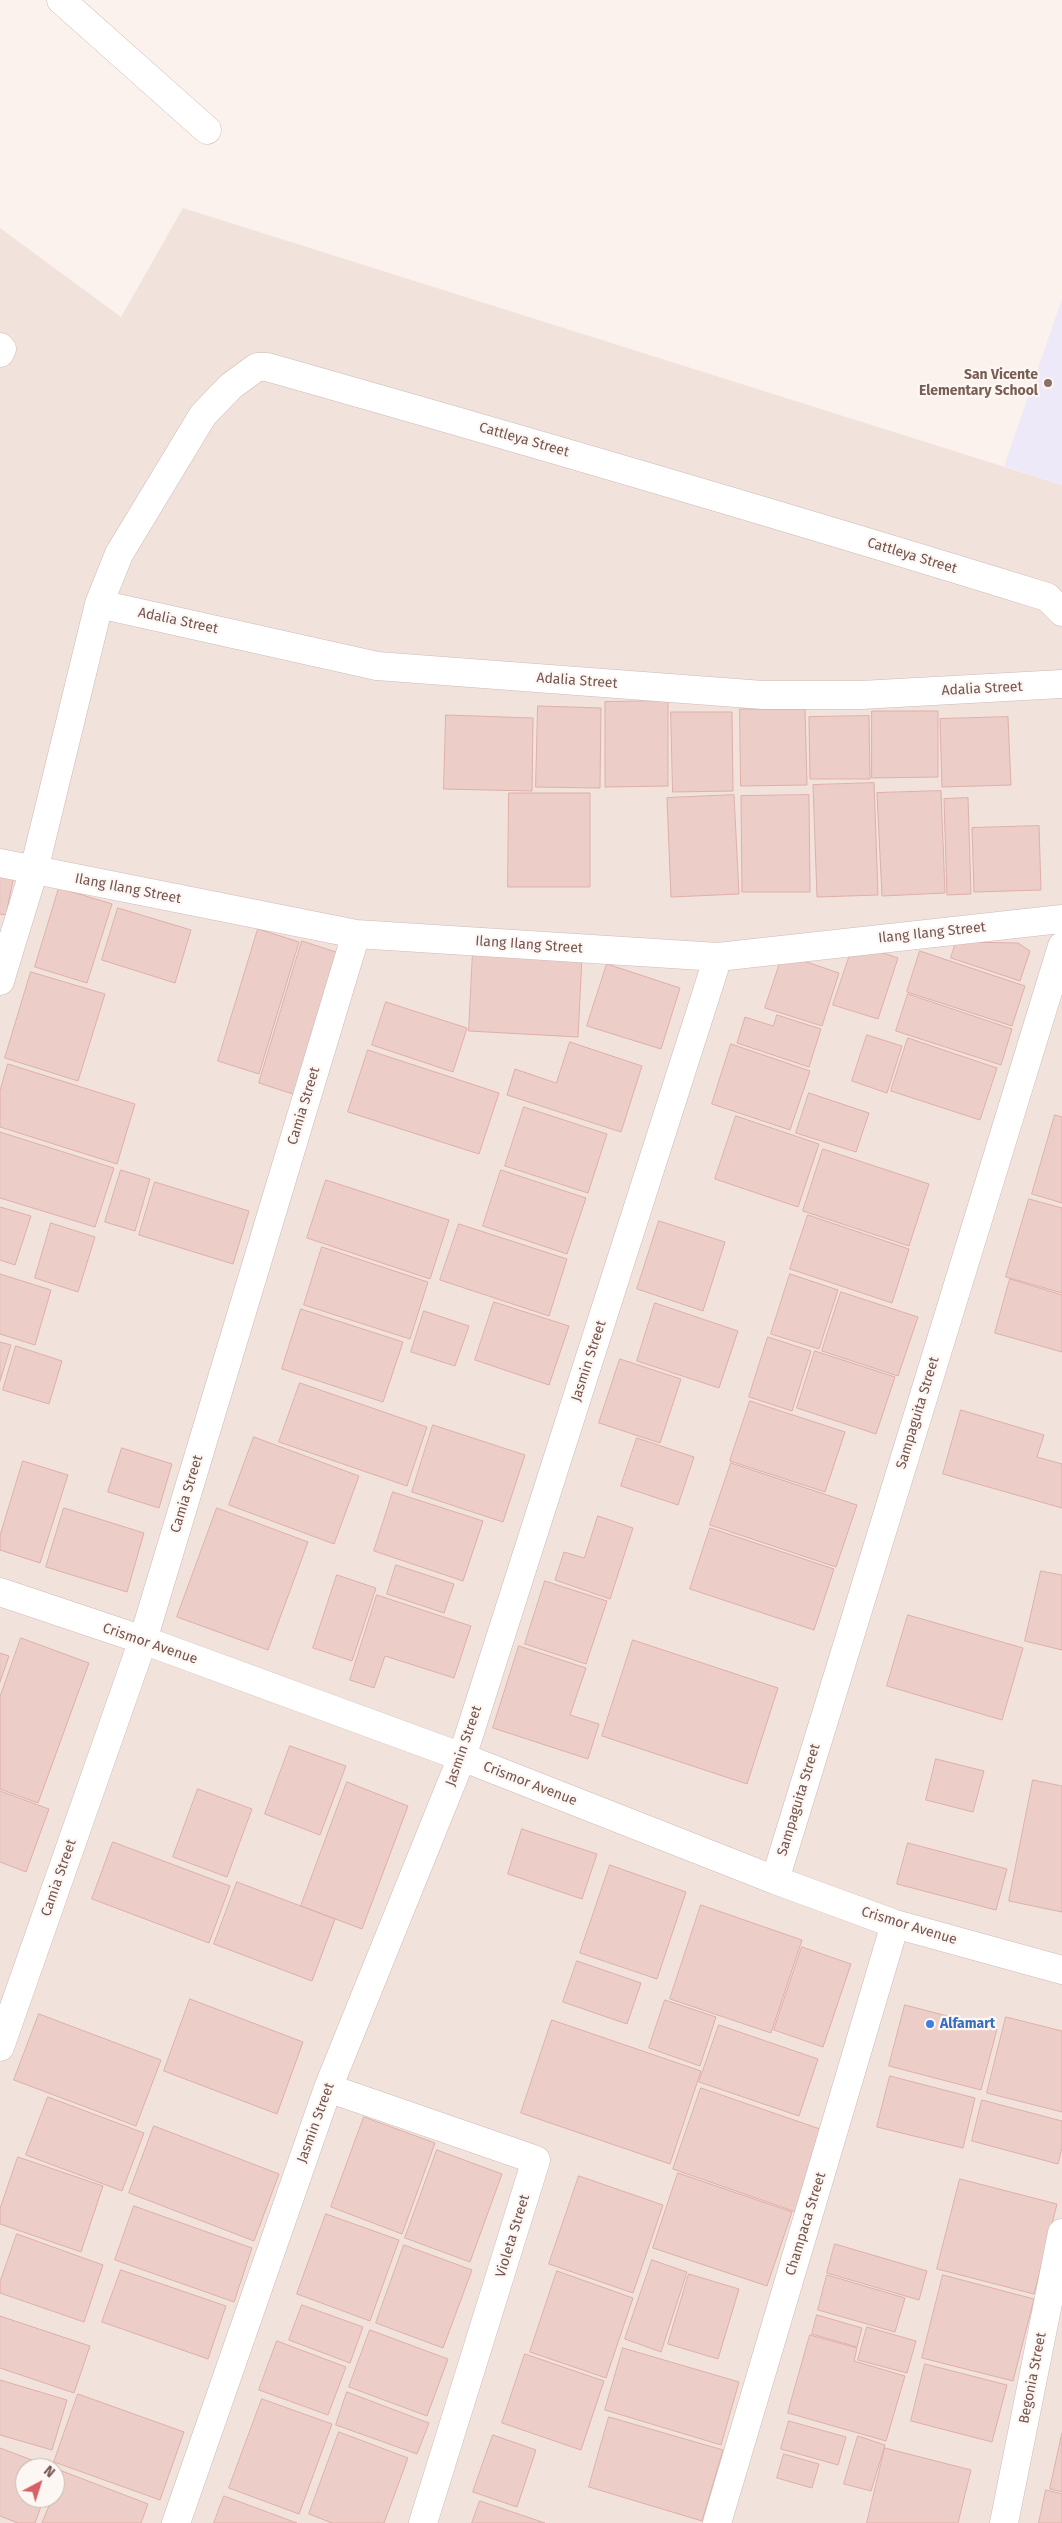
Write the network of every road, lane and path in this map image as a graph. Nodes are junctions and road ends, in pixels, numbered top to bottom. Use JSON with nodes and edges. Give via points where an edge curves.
{"nodes":[{"id":1,"x":61,"y":0,"type":"edge"},
{"id":2,"x":207,"y":130,"type":"dead end"},
{"id":3,"x":0,"y":348,"type":"edge"},
{"id":4,"x":0,"y":353,"type":"edge"},
{"id":5,"x":99,"y":604,"type":"junction"},
{"id":6,"x":1062,"y":612,"type":"edge"},
{"id":7,"x":1062,"y":684,"type":"edge"},
{"id":8,"x":0,"y":863,"type":"edge"},
{"id":9,"x":34,"y":870,"type":"junction"},
{"id":10,"x":1062,"y":919,"type":"edge"},
{"id":11,"x":356,"y":934,"type":"junction"},
{"id":12,"x":1062,"y":946,"type":"edge"},
{"id":13,"x":718,"y":956,"type":"junction"},
{"id":14,"x":0,"y":980,"type":"edge"},
{"id":15,"x":0,"y":1592,"type":"edge"},
{"id":16,"x":143,"y":1640,"type":"junction"},
{"id":17,"x":462,"y":1757,"type":"junction"},
{"id":18,"x":775,"y":1880,"type":"junction"},
{"id":19,"x":895,"y":1924,"type":"junction"},
{"id":20,"x":1062,"y":1970,"type":"edge"},
{"id":21,"x":0,"y":2047,"type":"edge"},
{"id":22,"x":328,"y":2088,"type":"junction"},
{"id":23,"x":1062,"y":2233,"type":"edge"},
{"id":24,"x":176,"y":2523,"type":"edge"},
{"id":25,"x":423,"y":2523,"type":"edge"},
{"id":26,"x":717,"y":2523,"type":"edge"},
{"id":27,"x":1004,"y":2523,"type":"edge"}],
"edges":[{"from":1,"to":2,"type":"street"},
{"from":3,"to":4,"type":"street"},
{"from":5,"to":6,"type":"street","name":"Cattleya Street","via":[[127,540],[203,415],[231,386],[258,367],[267,367],[599,462],[1047,597]]},
{"from":5,"to":7,"type":"street","name":"Adalia Street","via":[[377,666],[763,695],[861,695]]},
{"from":5,"to":9,"type":"street","name":"Cattleya Street"},
{"from":8,"to":9,"type":"street","name":"Ilang Ilang Street"},
{"from":9,"to":11,"type":"street","name":"Ilang Ilang Street"},
{"from":9,"to":14,"type":"street","name":"Cattleya Street"},
{"from":10,"to":13,"type":"street","name":"Ilang Ilang Street"},
{"from":11,"to":13,"type":"street","name":"Ilang Ilang Street"},
{"from":11,"to":16,"type":"street","name":"Camia Street"},
{"from":12,"to":18,"type":"street","name":"Sampaguita Street"},
{"from":13,"to":17,"type":"street","name":"Jasmin Street"},
{"from":15,"to":16,"type":"street","name":"Crismor Avenue"},
{"from":16,"to":17,"type":"street","name":"Crismor Avenue"},
{"from":16,"to":21,"type":"street","name":"Camia Street"},
{"from":17,"to":18,"type":"street","name":"Crismor Avenue"},
{"from":17,"to":22,"type":"street","name":"Jasmin Street"},
{"from":18,"to":19,"type":"street","name":"Crismor Avenue"},
{"from":19,"to":20,"type":"street","name":"Crismor Avenue"},
{"from":19,"to":26,"type":"street","name":"Champaca Street"},
{"from":22,"to":24,"type":"street","name":"Jasmin Street"},
{"from":22,"to":25,"type":"street","name":"Violeta Street","via":[[536,2160]]},
{"from":23,"to":27,"type":"street","name":"Begonia Street"}]}
